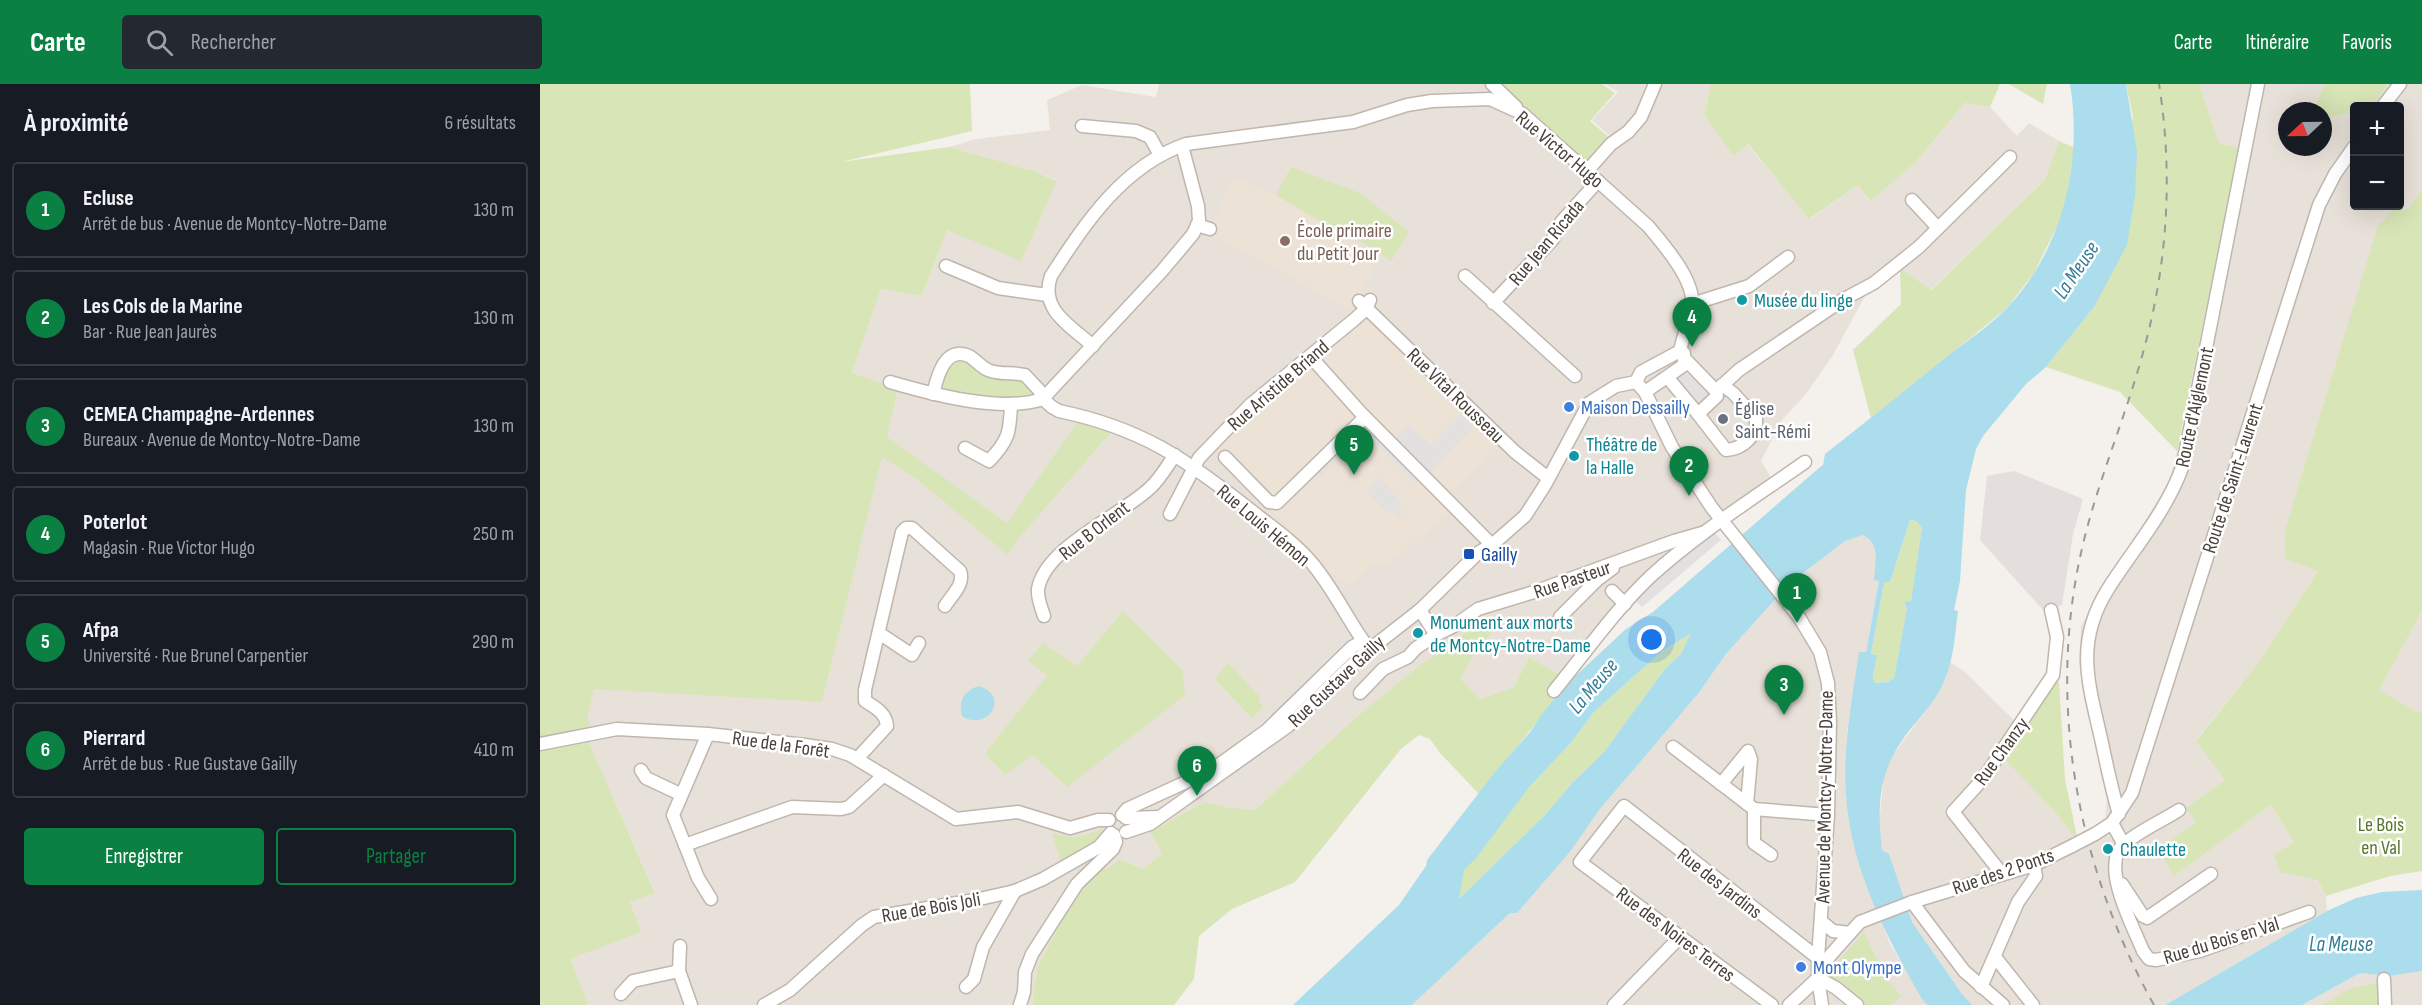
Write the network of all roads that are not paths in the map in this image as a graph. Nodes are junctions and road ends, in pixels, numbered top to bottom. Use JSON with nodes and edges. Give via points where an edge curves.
{"nodes":[{"id":1,"x":1492,"y":84,"type":"edge"},
{"id":2,"x":1655,"y":84,"type":"edge"},
{"id":3,"x":2248,"y":84,"type":"edge"},
{"id":4,"x":2258,"y":84,"type":"edge"},
{"id":5,"x":2400,"y":84,"type":"edge"},
{"id":6,"x":2387,"y":102,"type":"edge"},
{"id":7,"x":2254,"y":105,"type":"junction"},
{"id":8,"x":1523,"y":114,"type":"junction"},
{"id":9,"x":1082,"y":126,"type":"dead end"},
{"id":10,"x":1182,"y":146,"type":"junction"},
{"id":11,"x":2350,"y":154,"type":"edge"},
{"id":12,"x":1160,"y":155,"type":"junction"},
{"id":13,"x":2010,"y":157,"type":"dead end"},
{"id":14,"x":1587,"y":171,"type":"junction"},
{"id":15,"x":1599,"y":181,"type":"junction"},
{"id":16,"x":1912,"y":200,"type":"dead end"},
{"id":17,"x":1197,"y":225,"type":"junction"},
{"id":18,"x":1938,"y":228,"type":"junction"},
{"id":19,"x":1210,"y":229,"type":"dead end"},
{"id":20,"x":1788,"y":257,"type":"dead end"},
{"id":21,"x":946,"y":266,"type":"dead end"},
{"id":22,"x":1465,"y":276,"type":"dead end"},
{"id":23,"x":1047,"y":295,"type":"junction"},
{"id":24,"x":1365,"y":303,"type":"joint"},
{"id":25,"x":1493,"y":303,"type":"junction"},
{"id":26,"x":1692,"y":304,"type":"junction"},
{"id":27,"x":1093,"y":346,"type":"junction"},
{"id":28,"x":1683,"y":355,"type":"junction"},
{"id":29,"x":1310,"y":356,"type":"junction"},
{"id":30,"x":1575,"y":376,"type":"dead end"},
{"id":31,"x":1668,"y":378,"type":"junction"},
{"id":32,"x":890,"y":382,"type":"dead end"},
{"id":33,"x":1641,"y":386,"type":"junction"},
{"id":34,"x":1719,"y":388,"type":"junction"},
{"id":35,"x":933,"y":393,"type":"junction"},
{"id":36,"x":1042,"y":399,"type":"junction"},
{"id":37,"x":1011,"y":404,"type":"junction"},
{"id":38,"x":1698,"y":414,"type":"junction"},
{"id":39,"x":1365,"y":417,"type":"junction"},
{"id":40,"x":965,"y":448,"type":"dead end"},
{"id":41,"x":1175,"y":455,"type":"junction"},
{"id":42,"x":1225,"y":458,"type":"dead end"},
{"id":43,"x":1805,"y":462,"type":"dead end"},
{"id":44,"x":1193,"y":466,"type":"junction"},
{"id":45,"x":1548,"y":478,"type":"junction"},
{"id":46,"x":1170,"y":514,"type":"dead end"},
{"id":47,"x":1724,"y":524,"type":"junction"},
{"id":48,"x":1706,"y":532,"type":"junction"},
{"id":49,"x":1491,"y":545,"type":"junction"},
{"id":50,"x":1621,"y":562,"type":"junction"},
{"id":51,"x":1612,"y":591,"type":"dead end"},
{"id":52,"x":1625,"y":604,"type":"junction"},
{"id":53,"x":945,"y":606,"type":"dead end"},
{"id":54,"x":1420,"y":610,"type":"junction"},
{"id":55,"x":2051,"y":610,"type":"dead end"},
{"id":56,"x":1044,"y":616,"type":"dead end"},
{"id":57,"x":1560,"y":617,"type":"dead end"},
{"id":58,"x":879,"y":633,"type":"junction"},
{"id":59,"x":1436,"y":634,"type":"junction"},
{"id":60,"x":919,"y":643,"type":"dead end"},
{"id":61,"x":1366,"y":645,"type":"junction"},
{"id":62,"x":1554,"y":691,"type":"dead end"},
{"id":63,"x":1360,"y":693,"type":"dead end"},
{"id":64,"x":708,"y":734,"type":"junction"},
{"id":65,"x":540,"y":744,"type":"edge"},
{"id":66,"x":1673,"y":747,"type":"dead end"},
{"id":67,"x":857,"y":759,"type":"junction"},
{"id":68,"x":641,"y":770,"type":"dead end"},
{"id":69,"x":884,"y":775,"type":"junction"},
{"id":70,"x":1721,"y":784,"type":"junction"},
{"id":71,"x":680,"y":794,"type":"junction"},
{"id":72,"x":1751,"y":807,"type":"junction"},
{"id":73,"x":2179,"y":810,"type":"dead end"},
{"id":74,"x":1828,"y":815,"type":"junction"},
{"id":75,"x":1124,"y":817,"type":"junction"},
{"id":76,"x":1159,"y":817,"type":"junction"},
{"id":77,"x":2115,"y":819,"type":"junction"},
{"id":78,"x":1115,"y":830,"type":"junction"},
{"id":79,"x":685,"y":845,"type":"junction"},
{"id":80,"x":2124,"y":845,"type":"junction"},
{"id":81,"x":1771,"y":855,"type":"dead end"},
{"id":82,"x":1580,"y":862,"type":"joint"},
{"id":83,"x":2034,"y":865,"type":"junction"},
{"id":84,"x":2002,"y":874,"type":"junction"},
{"id":85,"x":2211,"y":874,"type":"dead end"},
{"id":86,"x":2116,"y":877,"type":"junction"},
{"id":87,"x":1015,"y":891,"type":"junction"},
{"id":88,"x":711,"y":899,"type":"dead end"},
{"id":89,"x":1911,"y":902,"type":"junction"},
{"id":90,"x":2308,"y":912,"type":"dead end"},
{"id":91,"x":1821,"y":921,"type":"junction"},
{"id":92,"x":1850,"y":933,"type":"junction"},
{"id":93,"x":1680,"y":937,"type":"junction"},
{"id":94,"x":680,"y":946,"type":"dead end"},
{"id":95,"x":1995,"y":957,"type":"junction"},
{"id":96,"x":1819,"y":968,"type":"junction"},
{"id":97,"x":679,"y":971,"type":"junction"},
{"id":98,"x":2384,"y":979,"type":"dead end"},
{"id":99,"x":966,"y":987,"type":"dead end"},
{"id":100,"x":1981,"y":987,"type":"junction"},
{"id":101,"x":621,"y":994,"type":"dead end"},
{"id":102,"x":691,"y":1005,"type":"edge"},
{"id":103,"x":765,"y":1005,"type":"edge"},
{"id":104,"x":1020,"y":1005,"type":"edge"},
{"id":105,"x":1614,"y":1005,"type":"edge"},
{"id":106,"x":1772,"y":1005,"type":"edge"},
{"id":107,"x":1789,"y":1005,"type":"edge"},
{"id":108,"x":1822,"y":1005,"type":"edge"},
{"id":109,"x":1857,"y":1005,"type":"edge"},
{"id":110,"x":2003,"y":1005,"type":"edge"},
{"id":111,"x":2033,"y":1005,"type":"edge"},
{"id":112,"x":2385,"y":1005,"type":"edge"}],
"edges":[{"from":1,"to":8,"type":"street"},
{"from":2,"to":14,"type":"street","via":[[1641,117]]},
{"from":3,"to":7,"type":"street"},
{"from":4,"to":7,"type":"street","name":"Route d'Aiglemont"},
{"from":5,"to":6,"type":"street"},
{"from":7,"to":77,"type":"street","name":"Route d'Aiglemont","via":[[2184,465],[2169,497],[2097,608],[2090,628],[2085,658],[2087,681]]},
{"from":8,"to":10,"type":"street","name":"Rue Victor Hugo","via":[[1490,99],[1432,101],[1353,122]]},
{"from":8,"to":14,"type":"street","name":"Rue Victor Hugo"},
{"from":9,"to":12,"type":"street","via":[[1136,131],[1150,137]]},
{"from":10,"to":12,"type":"street","name":"Rue Victor Hugo"},
{"from":10,"to":17,"type":"street","via":[[1198,206]]},
{"from":11,"to":77,"type":"street","name":"Route de Saint-Laurent","via":[[2319,205],[2132,793]]},
{"from":12,"to":23,"type":"street","name":"Rue Victor Hugo","via":[[1101,204],[1051,276]]},
{"from":13,"to":18,"type":"street"},
{"from":14,"to":15,"type":"street","name":"Rue Victor Hugo"},
{"from":15,"to":25,"type":"street","name":"Rue Jean Ricada","via":[[1562,221],[1553,239]]},
{"from":15,"to":26,"type":"street","name":"Rue Victor Hugo","via":[[1664,245],[1688,285]]},
{"from":16,"to":18,"type":"street"},
{"from":17,"to":19,"type":"street"},
{"from":17,"to":27,"type":"street","via":[[1168,264]]},
{"from":18,"to":34,"type":"street","via":[[1874,283],[1739,370]]},
{"from":20,"to":26,"type":"street","via":[[1749,286]]},
{"from":21,"to":23,"type":"street","via":[[998,288]]},
{"from":22,"to":25,"type":"street"},
{"from":23,"to":27,"type":"street","via":[[1054,311]]},
{"from":24,"to":29,"type":"street","name":"Rue Aristide Briand"},
{"from":24,"to":45,"type":"street","name":"Rue Vital Rousseau","via":[[1515,452]]},
{"from":25,"to":30,"type":"street"},
{"from":26,"to":28,"type":"street"},
{"from":27,"to":36,"type":"street"},
{"from":28,"to":31,"type":"street","via":[[1684,365]]},
{"from":28,"to":33,"type":"street","via":[[1641,372]]},
{"from":28,"to":34,"type":"street"},
{"from":29,"to":39,"type":"street"},
{"from":29,"to":44,"type":"street","name":"Rue Aristide Briand","via":[[1250,405]]},
{"from":31,"to":33,"type":"street"},
{"from":31,"to":38,"type":"street"},
{"from":32,"to":35,"type":"street"},
{"from":33,"to":45,"type":"street","name":"Rue Gustave Gailly","via":[[1616,386],[1588,403]]},
{"from":33,"to":47,"type":"street","name":"Avenue de Montcy-Notre-Dame","via":[[1672,447]]},
{"from":34,"to":38,"type":"street","via":[[1717,396]]},
{"from":34,"to":38,"type":"street","via":[[1733,393],[1756,418],[1745,444],[1726,450]]},
{"from":35,"to":36,"type":"street","via":[[944,364],[960,354],[988,370],[1025,375]]},
{"from":35,"to":37,"type":"street"},
{"from":36,"to":37,"type":"street"},
{"from":36,"to":41,"type":"street","name":"Rue Louis Hémon","via":[[1059,411],[1116,426]]},
{"from":37,"to":40,"type":"street","via":[[1005,445],[989,460]]},
{"from":39,"to":42,"type":"street","via":[[1277,502],[1269,502]]},
{"from":39,"to":49,"type":"street"},
{"from":41,"to":44,"type":"street","name":"Rue Louis Hémon"},
{"from":41,"to":56,"type":"street","name":"Rue B Orlent","via":[[1150,488],[1090,529],[1045,572],[1038,588]]},
{"from":43,"to":47,"type":"street"},
{"from":44,"to":46,"type":"street","name":"Rue Aristide Briand"},
{"from":44,"to":61,"type":"street","name":"Rue Louis Hémon","via":[[1311,561]]},
{"from":45,"to":49,"type":"street","name":"Rue Gustave Gailly","via":[[1525,516]]},
{"from":47,"to":48,"type":"street"},
{"from":47,"to":74,"type":"street","name":"Avenue de Montcy-Notre-Dame","via":[[1787,601],[1820,651],[1828,683],[1830,722]]},
{"from":48,"to":50,"type":"street","name":"Rue Pasteur"},
{"from":48,"to":52,"type":"street","via":[[1653,575]]},
{"from":49,"to":54,"type":"street","name":"Rue Gustave Gailly"},
{"from":50,"to":57,"type":"street"},
{"from":50,"to":59,"type":"street","name":"Rue Pasteur","via":[[1478,609]]},
{"from":51,"to":52,"type":"street"},
{"from":52,"to":62,"type":"street"},
{"from":53,"to":58,"type":"street","via":[[960,583],[960,571],[912,528],[906,528]]},
{"from":54,"to":59,"type":"street"},
{"from":54,"to":61,"type":"street","name":"Rue Gustave Gailly"},
{"from":55,"to":84,"type":"street","name":"Rue Chanzy","via":[[2056,637],[2053,675],[1983,779],[1953,812]]},
{"from":58,"to":60,"type":"street","via":[[912,654]]},
{"from":58,"to":67,"type":"street","via":[[865,696],[881,711],[887,726]]},
{"from":59,"to":63,"type":"street","name":"Rue Pasteur","via":[[1408,657],[1383,669]]},
{"from":61,"to":75,"type":"street","name":"Rue Gustave Gailly","via":[[1347,653],[1266,731],[1210,771],[1127,809]]},
{"from":61,"to":76,"type":"street","name":"Rue Gustave Gailly","via":[[1288,726]]},
{"from":64,"to":65,"type":"street","name":"Rue de la Forêt","via":[[617,729]]},
{"from":64,"to":67,"type":"street","name":"Rue de la Forêt","via":[[832,749]]},
{"from":64,"to":71,"type":"street"},
{"from":66,"to":70,"type":"street"},
{"from":67,"to":69,"type":"street","name":"Rue de la Forêt"},
{"from":68,"to":71,"type":"street","via":[[646,778]]},
{"from":69,"to":78,"type":"street","name":"Rue de la Forêt","via":[[956,819],[1018,812],[1070,828],[1098,820]]},
{"from":69,"to":79,"type":"street","via":[[849,807],[792,807]]},
{"from":70,"to":72,"type":"street"},
{"from":70,"to":72,"type":"street","via":[[1748,751]]},
{"from":71,"to":79,"type":"street","via":[[673,815]]},
{"from":72,"to":74,"type":"street"},
{"from":72,"to":81,"type":"street","via":[[1754,843]]},
{"from":73,"to":80,"type":"street"},
{"from":74,"to":91,"type":"street","name":"Avenue de Montcy-Notre-Dame"},
{"from":75,"to":76,"type":"street"},
{"from":75,"to":78,"type":"street","via":[[1115,816]]},
{"from":75,"to":78,"type":"street","via":[[1129,827]]},
{"from":76,"to":78,"type":"street","name":"Rue Gustave Gailly","via":[[1141,828]]},
{"from":77,"to":80,"type":"street","name":"Route d'Aiglemont"},
{"from":77,"to":83,"type":"street","name":"Rue des 2 Ponts","bridge":true,"via":[[2095,834]]},
{"from":78,"to":87,"type":"street","name":"Rue de Bois Joli","via":[[1099,847]]},
{"from":78,"to":104,"type":"street","via":[[1113,849],[1077,884],[1032,954]]},
{"from":79,"to":88,"type":"street"},
{"from":80,"to":86,"type":"street","via":[[2118,854]]},
{"from":82,"to":93,"type":"street","name":"Rue des Noires Terres"},
{"from":82,"to":96,"type":"street","name":"Rue des Jardins","via":[[1624,806]]},
{"from":83,"to":84,"type":"street","name":"Rue des 2 Ponts"},
{"from":83,"to":95,"type":"street","via":[[2036,876],[2018,902]]},
{"from":84,"to":89,"type":"street","name":"Rue des 2 Ponts"},
{"from":85,"to":86,"type":"street","via":[[2147,918]]},
{"from":86,"to":90,"type":"street","name":"Rue du Bois en Val","via":[[2143,951],[2156,960],[2199,951]]},
{"from":87,"to":99,"type":"street","via":[[983,947],[974,979]]},
{"from":87,"to":103,"type":"street","name":"Rue de Bois Joli","via":[[874,917],[790,990]]},
{"from":89,"to":92,"type":"street","name":"Rue des 2 Ponts","via":[[1860,922]]},
{"from":89,"to":100,"type":"street","via":[[1944,947]]},
{"from":91,"to":92,"type":"street","via":[[1833,931]]},
{"from":91,"to":96,"type":"street","name":"Avenue de Montcy-Notre-Dame"},
{"from":92,"to":96,"type":"street","name":"Rue des 2 Ponts"},
{"from":93,"to":105,"type":"street"},
{"from":93,"to":106,"type":"street","name":"Rue des Noires Terres"},
{"from":94,"to":97,"type":"street"},
{"from":95,"to":100,"type":"street"},
{"from":95,"to":111,"type":"street"},
{"from":96,"to":107,"type":"street","name":"Rue des 2 Ponts"},
{"from":96,"to":108,"type":"street","name":"Avenue de Montcy-Notre-Dame"},
{"from":96,"to":109,"type":"street","name":"Rue des Jardins"},
{"from":97,"to":101,"type":"street","via":[[633,981]]},
{"from":97,"to":102,"type":"street"},
{"from":98,"to":112,"type":"street"},
{"from":100,"to":110,"type":"street"}]}
